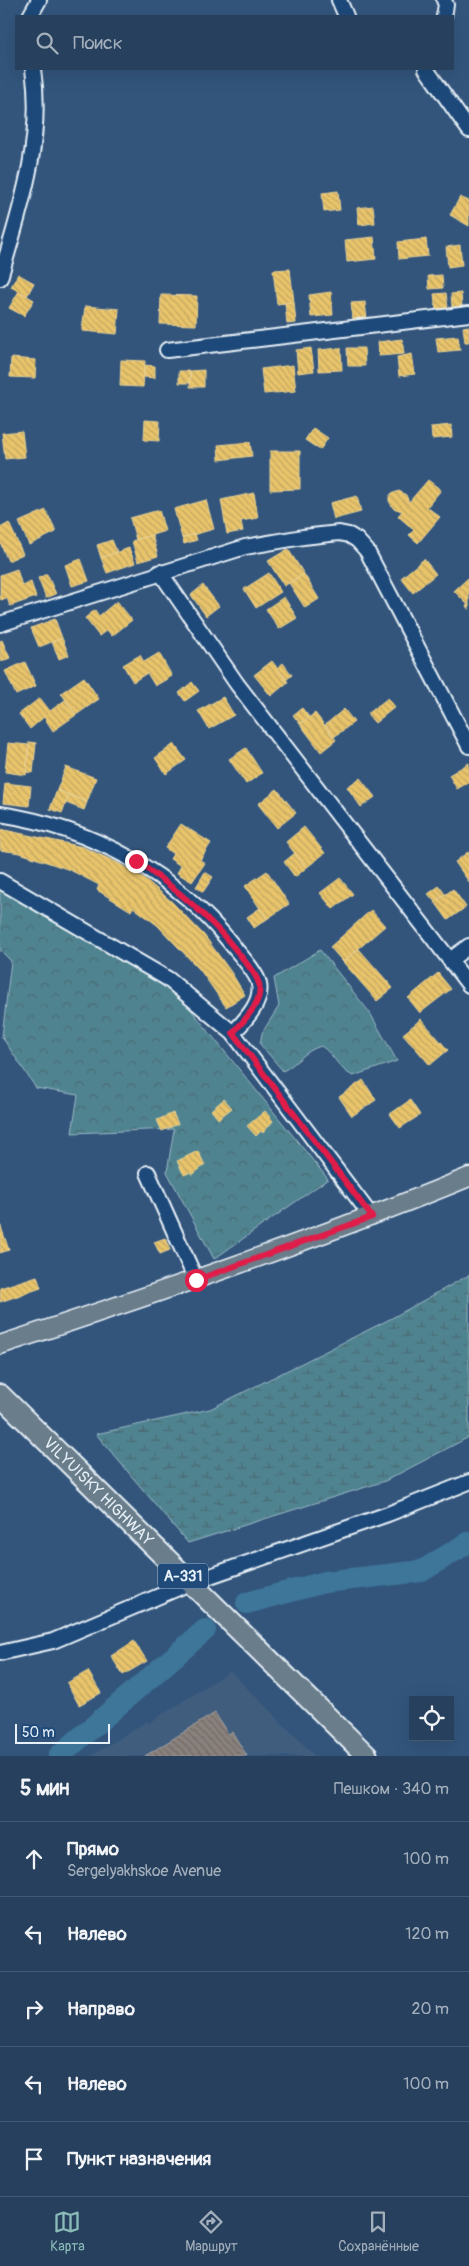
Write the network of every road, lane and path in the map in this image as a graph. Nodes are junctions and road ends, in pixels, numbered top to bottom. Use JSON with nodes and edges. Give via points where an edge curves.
{"nodes":[{"id":1,"x":39,"y":0,"type":"edge"},
{"id":2,"x":339,"y":0,"type":"edge"},
{"id":3,"x":444,"y":0,"type":"edge"},
{"id":4,"x":31,"y":15,"type":"edge"},
{"id":5,"x":346,"y":15,"type":"edge"},
{"id":6,"x":444,"y":15,"type":"edge"},
{"id":7,"x":33,"y":70,"type":"edge"},
{"id":8,"x":427,"y":70,"type":"edge"},
{"id":9,"x":469,"y":130,"type":"edge"},
{"id":10,"x":0,"y":278,"type":"edge"},
{"id":11,"x":469,"y":314,"type":"edge"},
{"id":12,"x":167,"y":350,"type":"dead end"},
{"id":13,"x":160,"y":572,"type":"junction"},
{"id":14,"x":0,"y":624,"type":"edge"},
{"id":15,"x":469,"y":746,"type":"edge"},
{"id":16,"x":0,"y":814,"type":"edge"},
{"id":17,"x":0,"y":882,"type":"edge"},
{"id":18,"x":469,"y":946,"type":"edge"},
{"id":19,"x":450,"y":960,"type":"junction"},
{"id":20,"x":469,"y":985,"type":"edge"},
{"id":21,"x":233,"y":1033,"type":"junction"},
{"id":22,"x":148,"y":1173,"type":"dead end"},
{"id":23,"x":469,"y":1177,"type":"edge"},
{"id":24,"x":372,"y":1217,"type":"junction"},
{"id":25,"x":196,"y":1280,"type":"junction"},
{"id":26,"x":0,"y":1345,"type":"edge"},
{"id":27,"x":0,"y":1395,"type":"edge"},
{"id":28,"x":469,"y":1482,"type":"edge"},
{"id":29,"x":190,"y":1583,"type":"junction"},
{"id":30,"x":0,"y":1653,"type":"edge"},
{"id":31,"x":367,"y":1756,"type":"edge"}],
"edges":[{"from":1,"to":4,"type":"street"},
{"from":2,"to":5,"type":"street"},
{"from":3,"to":6,"type":"street"},
{"from":7,"to":10,"type":"street","via":[[36,129],[29,174]]},
{"from":8,"to":9,"type":"street"},
{"from":11,"to":12,"type":"street"},
{"from":13,"to":14,"type":"street"},
{"from":13,"to":15,"type":"street","via":[[245,547],[326,534],[349,535],[358,540],[367,551]]},
{"from":13,"to":19,"type":"street","via":[[237,684]]},
{"from":16,"to":21,"type":"street","via":[[61,827],[100,843],[136,861],[177,889],[208,917],[259,984],[257,1001]]},
{"from":17,"to":21,"type":"street","via":[[168,979]]},
{"from":18,"to":19,"type":"street"},
{"from":19,"to":20,"type":"street"},
{"from":21,"to":24,"type":"street"},
{"from":22,"to":25,"type":"street"},
{"from":23,"to":24,"type":"main road"},
{"from":24,"to":25,"type":"main road"},
{"from":25,"to":26,"type":"main road"},
{"from":27,"to":29,"type":"highway","name":"VILYUISKY HIGHWAY","number":"А-331"},
{"from":28,"to":29,"type":"street","via":[[388,1514]]},
{"from":29,"to":30,"type":"street","via":[[53,1641]]},
{"from":29,"to":31,"type":"highway","name":"VILYUISKY HIGHWAY","number":"А-331"}]}
